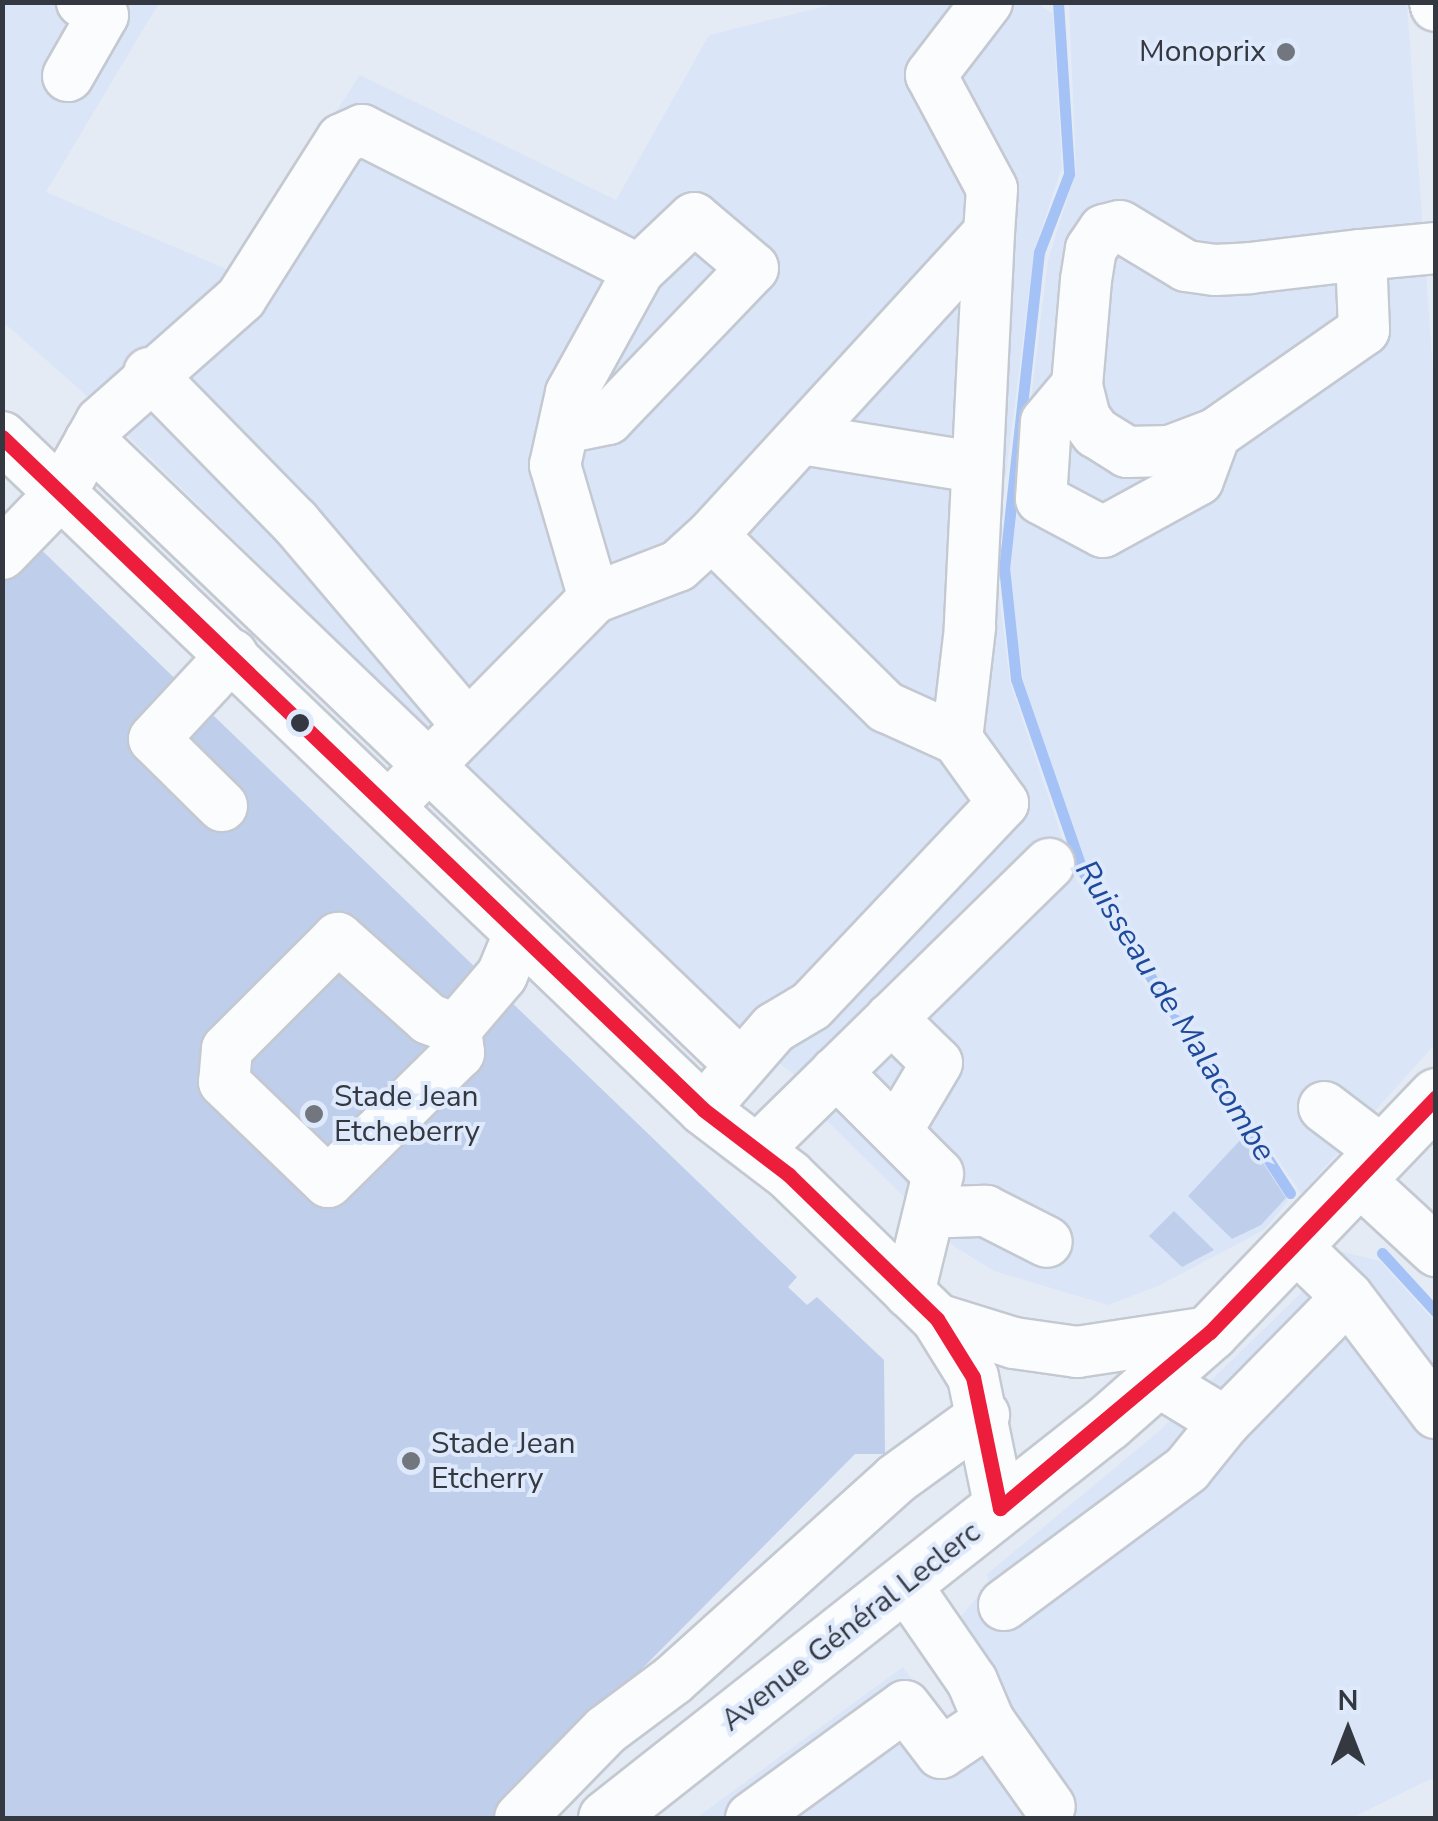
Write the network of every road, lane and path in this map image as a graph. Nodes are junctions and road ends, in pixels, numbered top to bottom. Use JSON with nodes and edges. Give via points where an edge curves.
{"nodes":[{"id":1,"x":82,"y":2,"type":"edge"},
{"id":2,"x":987,"y":2,"type":"edge"},
{"id":3,"x":68,"y":76,"type":"dead end"},
{"id":4,"x":988,"y":233,"type":"junction"},
{"id":5,"x":1436,"y":248,"type":"edge"},
{"id":6,"x":1361,"y":256,"type":"junction"},
{"id":7,"x":639,"y":270,"type":"junction"},
{"id":8,"x":149,"y":374,"type":"junction"},
{"id":9,"x":1077,"y":385,"type":"junction"},
{"id":10,"x":564,"y":428,"type":"junction"},
{"id":11,"x":1215,"y":434,"type":"junction"},
{"id":12,"x":2,"y":436,"type":"edge"},
{"id":13,"x":802,"y":439,"type":"junction"},
{"id":14,"x":90,"y":441,"type":"junction"},
{"id":15,"x":974,"y":467,"type":"junction"},
{"id":16,"x":62,"y":493,"type":"junction"},
{"id":17,"x":712,"y":535,"type":"junction"},
{"id":18,"x":2,"y":554,"type":"edge"},
{"id":19,"x":594,"y":598,"type":"junction"},
{"id":20,"x":232,"y":655,"type":"junction"},
{"id":21,"x":468,"y":726,"type":"junction"},
{"id":22,"x":957,"y":738,"type":"junction"},
{"id":23,"x":428,"y":768,"type":"junction"},
{"id":24,"x":390,"y":805,"type":"junction"},
{"id":25,"x":222,"y":806,"type":"dead end"},
{"id":26,"x":1049,"y":864,"type":"dead end"},
{"id":27,"x":519,"y":934,"type":"junction"},
{"id":28,"x":890,"y":1018,"type":"junction"},
{"id":29,"x":456,"y":1029,"type":"junction"},
{"id":30,"x":741,"y":1065,"type":"junction"},
{"id":31,"x":836,"y":1072,"type":"junction"},
{"id":32,"x":1436,"y":1096,"type":"edge"},
{"id":33,"x":1324,"y":1107,"type":"dead end"},
{"id":34,"x":704,"y":1110,"type":"junction"},
{"id":35,"x":897,"y":1130,"type":"junction"},
{"id":36,"x":757,"y":1150,"type":"junction"},
{"id":37,"x":1370,"y":1165,"type":"junction"},
{"id":38,"x":932,"y":1200,"type":"junction"},
{"id":39,"x":1046,"y":1242,"type":"dead end"},
{"id":40,"x":1294,"y":1244,"type":"junction"},
{"id":41,"x":1436,"y":1251,"type":"edge"},
{"id":42,"x":1348,"y":1297,"type":"junction"},
{"id":43,"x":923,"y":1306,"type":"junction"},
{"id":44,"x":1210,"y":1332,"type":"junction"},
{"id":45,"x":1156,"y":1380,"type":"junction"},
{"id":46,"x":1436,"y":1413,"type":"edge"},
{"id":47,"x":984,"y":1415,"type":"junction"},
{"id":48,"x":1225,"y":1422,"type":"junction"},
{"id":49,"x":1000,"y":1508,"type":"junction"},
{"id":50,"x":905,"y":1584,"type":"junction"},
{"id":51,"x":1004,"y":1605,"type":"dead end"},
{"id":52,"x":989,"y":1720,"type":"junction"},
{"id":53,"x":1050,"y":1807,"type":"dead end"},
{"id":54,"x":520,"y":1818,"type":"edge"},
{"id":55,"x":606,"y":1818,"type":"edge"},
{"id":56,"x":752,"y":1818,"type":"edge"}],
"edges":[{"from":1,"to":3,"type":"street","via":[[103,15]]},
{"from":2,"to":4,"type":"street","via":[[931,75],[992,189]]},
{"from":4,"to":13,"type":"street"},
{"from":4,"to":15,"type":"street"},
{"from":5,"to":6,"type":"street"},
{"from":6,"to":9,"type":"street","via":[[1215,270],[1186,266],[1120,226],[1104,230],[1091,249]]},
{"from":6,"to":11,"type":"street","via":[[1364,330]]},
{"from":7,"to":8,"type":"street","via":[[362,130],[342,139],[241,298]]},
{"from":7,"to":10,"type":"street","via":[[570,393]]},
{"from":7,"to":10,"type":"street","via":[[694,218],[753,268],[608,419]]},
{"from":8,"to":14,"type":"street"},
{"from":8,"to":21,"type":"street","via":[[296,522]]},
{"from":9,"to":11,"type":"street","via":[[1096,433],[1127,452],[1170,451]]},
{"from":9,"to":11,"type":"street","via":[[1046,422],[1040,500],[1102,532],[1198,480]]},
{"from":10,"to":19,"type":"street","via":[[555,465]]},
{"from":12,"to":16,"type":"street"},
{"from":13,"to":15,"type":"street"},
{"from":13,"to":17,"type":"street"},
{"from":14,"to":16,"type":"street"},
{"from":14,"to":23,"type":"street"},
{"from":15,"to":22,"type":"street","via":[[970,628]]},
{"from":16,"to":18,"type":"street"},
{"from":16,"to":20,"type":"street"},
{"from":17,"to":19,"type":"street","via":[[678,566]]},
{"from":17,"to":22,"type":"street","via":[[886,707]]},
{"from":19,"to":21,"type":"street"},
{"from":20,"to":24,"type":"street"},
{"from":20,"to":25,"type":"street","via":[[154,739]]},
{"from":21,"to":23,"type":"street"},
{"from":22,"to":30,"type":"street","via":[[1003,803],[811,1006],[774,1028]]},
{"from":23,"to":24,"type":"street"},
{"from":23,"to":30,"type":"street"},
{"from":24,"to":27,"type":"street"},
{"from":26,"to":28,"type":"street"},
{"from":27,"to":29,"type":"street","via":[[502,974]]},
{"from":27,"to":34,"type":"street"},
{"from":28,"to":31,"type":"street"},
{"from":28,"to":35,"type":"street","via":[[938,1063]]},
{"from":29,"to":29,"type":"street","via":[[459,1054],[328,1182],[224,1082],[228,1048],[338,938],[429,1018]]},
{"from":30,"to":34,"type":"street"},
{"from":31,"to":35,"type":"street"},
{"from":31,"to":36,"type":"street"},
{"from":32,"to":37,"type":"main road","name":"Avenue Général Leclerc"},
{"from":33,"to":37,"type":"street"},
{"from":34,"to":36,"type":"street"},
{"from":35,"to":38,"type":"street","via":[[938,1174]]},
{"from":36,"to":43,"type":"street"},
{"from":37,"to":40,"type":"main road","name":"Avenue Général Leclerc"},
{"from":37,"to":41,"type":"street"},
{"from":38,"to":39,"type":"street","via":[[950,1212],[986,1210]]},
{"from":38,"to":43,"type":"street"},
{"from":40,"to":42,"type":"street"},
{"from":40,"to":44,"type":"main road","name":"Avenue Général Leclerc"},
{"from":42,"to":46,"type":"street"},
{"from":42,"to":48,"type":"street"},
{"from":43,"to":44,"type":"street","via":[[1014,1343],[1077,1352]]},
{"from":43,"to":47,"type":"street","via":[[973,1377]]},
{"from":44,"to":45,"type":"main road","name":"Avenue Général Leclerc"},
{"from":45,"to":48,"type":"street"},
{"from":45,"to":49,"type":"main road","name":"Avenue Général Leclerc"},
{"from":47,"to":49,"type":"street"},
{"from":47,"to":54,"type":"street","via":[[896,1479],[673,1680],[606,1730]]},
{"from":48,"to":51,"type":"street","via":[[1187,1469]]},
{"from":49,"to":50,"type":"main road","name":"Avenue Général Leclerc"},
{"from":50,"to":52,"type":"street","via":[[972,1681]]},
{"from":50,"to":55,"type":"main road","name":"Avenue Général Leclerc"},
{"from":52,"to":53,"type":"street"},
{"from":52,"to":56,"type":"street","via":[[941,1753],[905,1706]]}]}
